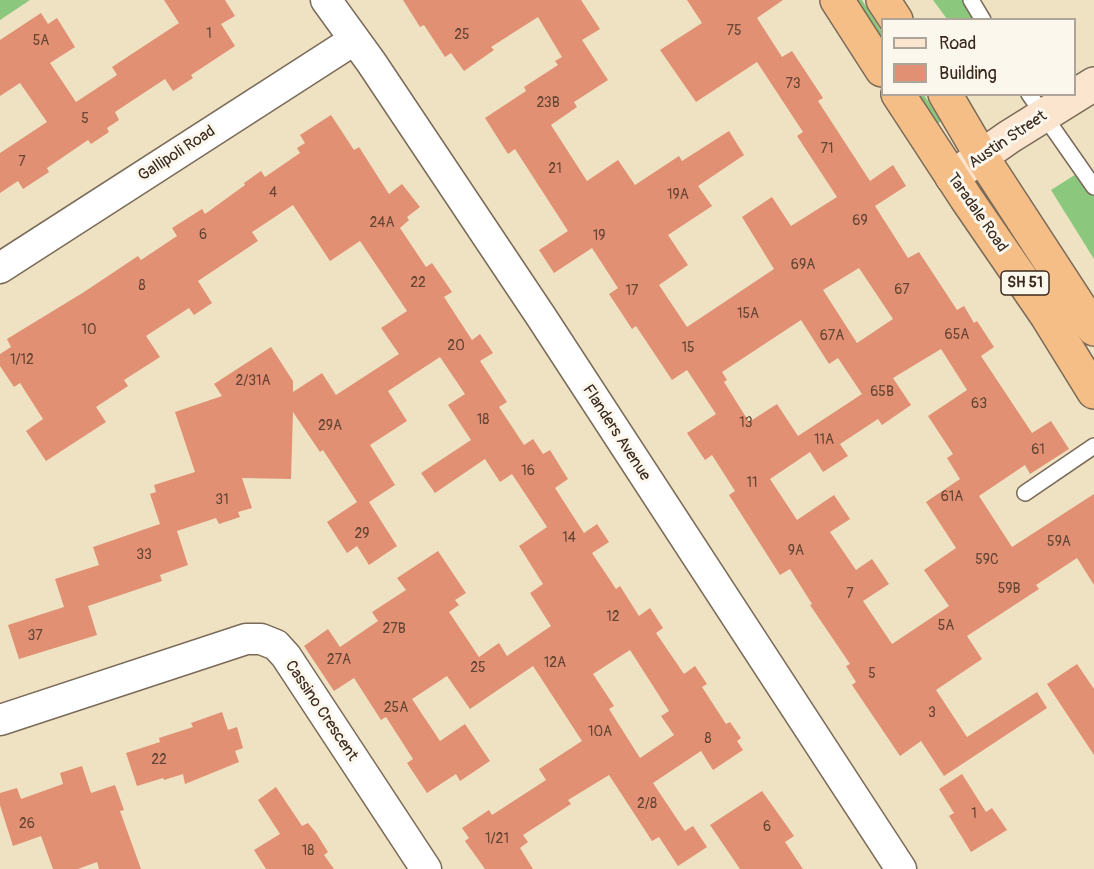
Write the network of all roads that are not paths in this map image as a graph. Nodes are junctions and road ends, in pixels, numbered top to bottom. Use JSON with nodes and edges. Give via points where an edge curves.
{"nodes":[{"id":1,"x":326,"y":0,"type":"edge"},
{"id":2,"x":837,"y":0,"type":"edge"},
{"id":3,"x":883,"y":0,"type":"edge"},
{"id":4,"x":971,"y":0,"type":"edge"},
{"id":5,"x":895,"y":18,"type":"edge"},
{"id":6,"x":982,"y":18,"type":"edge"},
{"id":7,"x":354,"y":40,"type":"junction"},
{"id":8,"x":881,"y":68,"type":"edge"},
{"id":9,"x":1094,"y":84,"type":"edge"},
{"id":10,"x":1076,"y":91,"type":"edge"},
{"id":11,"x":899,"y":96,"type":"edge"},
{"id":12,"x":946,"y":96,"type":"edge"},
{"id":13,"x":1061,"y":96,"type":"edge"},
{"id":14,"x":1037,"y":105,"type":"edge"},
{"id":15,"x":982,"y":157,"type":"junction"},
{"id":16,"x":952,"y":177,"type":"junction"},
{"id":17,"x":1094,"y":187,"type":"edge"},
{"id":18,"x":0,"y":268,"type":"edge"},
{"id":19,"x":1094,"y":329,"type":"edge"},
{"id":20,"x":1094,"y":392,"type":"edge"},
{"id":21,"x":1094,"y":446,"type":"edge"},
{"id":22,"x":1025,"y":494,"type":"dead end"},
{"id":23,"x":0,"y":720,"type":"edge"},
{"id":24,"x":426,"y":869,"type":"edge"},
{"id":25,"x":901,"y":869,"type":"edge"}],
"edges":[{"from":1,"to":7,"type":"street","name":"Flanders Avenue"},
{"from":2,"to":8,"type":"highway"},
{"from":3,"to":5,"type":"highway"},
{"from":4,"to":6,"type":"lane"},
{"from":7,"to":18,"type":"street","name":"Gallipoli Road"},
{"from":7,"to":25,"type":"street","name":"Flanders Avenue","via":[[542,318]]},
{"from":9,"to":10,"type":"main road","name":"Austin Street"},
{"from":11,"to":16,"type":"highway","name":"Taradale Road","number":"SH 51"},
{"from":12,"to":15,"type":"highway","name":"Taradale Road","number":"SH 51"},
{"from":13,"to":14,"type":"main road","name":"Austin Street"},
{"from":14,"to":15,"type":"main road","name":"Austin Street"},
{"from":14,"to":17,"type":"lane"},
{"from":15,"to":16,"type":"main road","name":"Austin Street"},
{"from":15,"to":19,"type":"highway","name":"Taradale Road","number":"SH 51"},
{"from":16,"to":20,"type":"highway","name":"Taradale Road","number":"SH 51","via":[[1036,298]]},
{"from":21,"to":22,"type":"lane"},
{"from":23,"to":24,"type":"street","name":"Cassino Crescent","via":[[246,639],[261,639],[276,645],[286,656]]}]}
